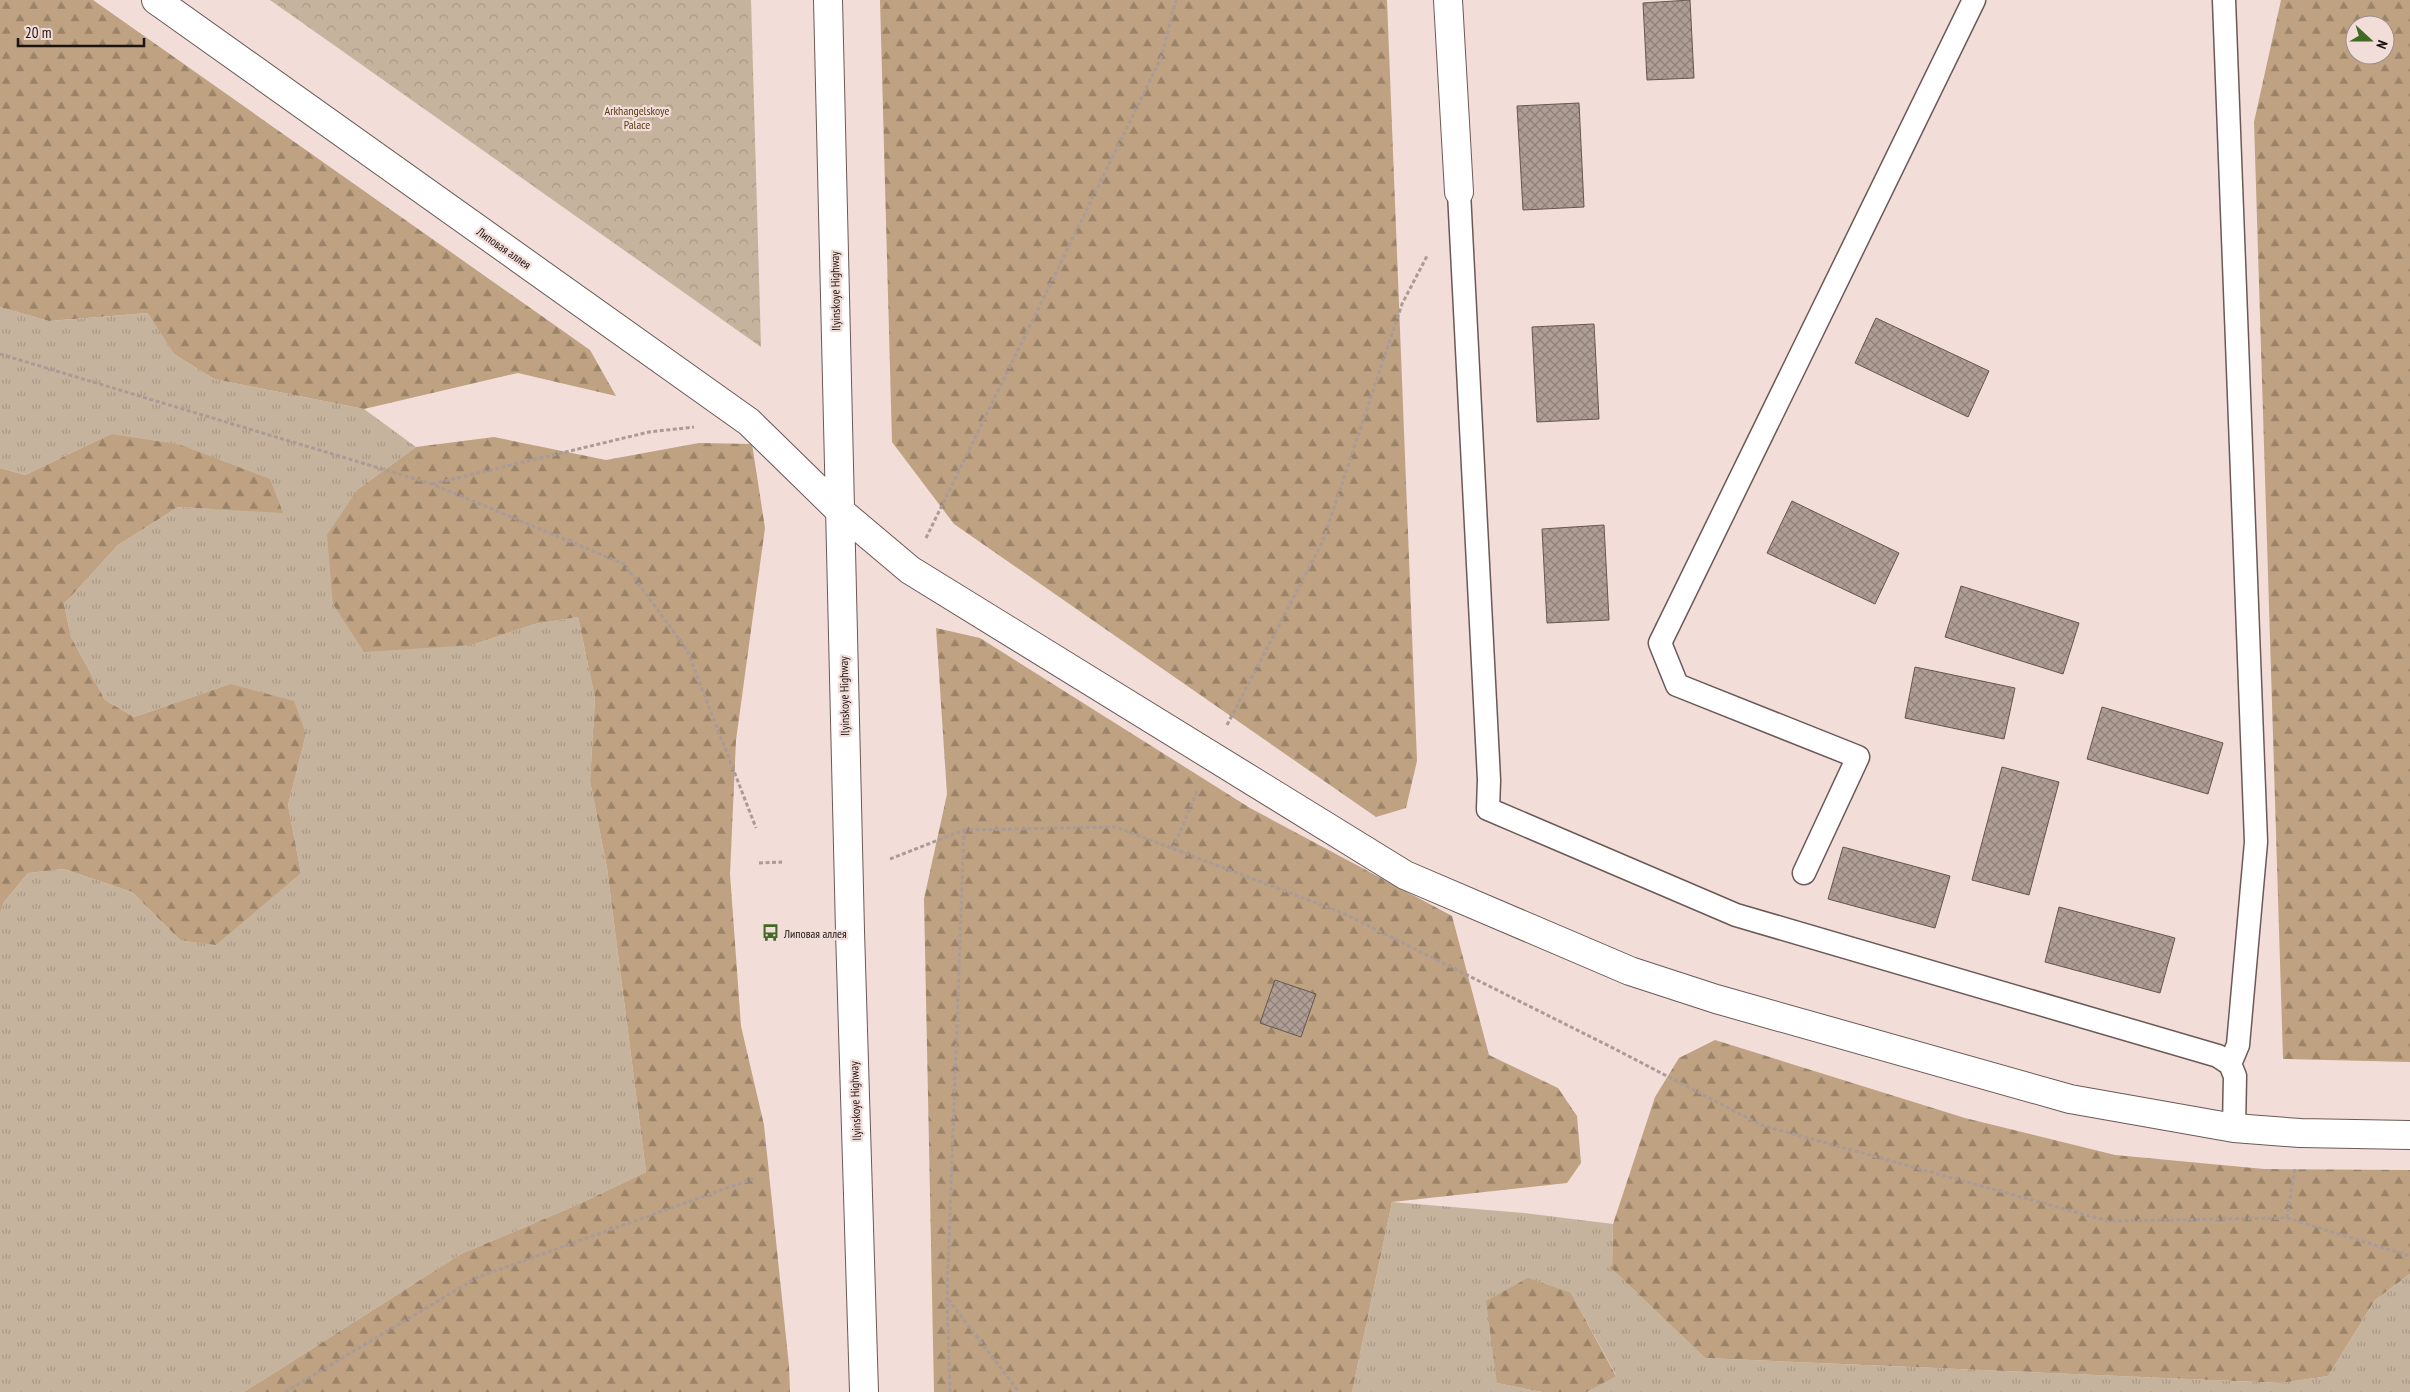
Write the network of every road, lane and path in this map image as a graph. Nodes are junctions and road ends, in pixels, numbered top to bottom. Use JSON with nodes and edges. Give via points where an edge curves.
{"nodes":[{"id":1,"x":156,"y":0,"type":"edge"},
{"id":2,"x":828,"y":0,"type":"edge"},
{"id":3,"x":1176,"y":0,"type":"edge"},
{"id":4,"x":1448,"y":0,"type":"edge"},
{"id":5,"x":1974,"y":0,"type":"edge"},
{"id":6,"x":2224,"y":0,"type":"edge"},
{"id":7,"x":1459,"y":192,"type":"joint"},
{"id":8,"x":1428,"y":252,"type":"dead end"},
{"id":9,"x":0,"y":354,"type":"edge"},
{"id":10,"x":749,"y":422,"type":"junction"},
{"id":11,"x":432,"y":484,"type":"junction"},
{"id":12,"x":840,"y":511,"type":"junction"},
{"id":13,"x":910,"y":570,"type":"junction"},
{"id":14,"x":1211,"y":757,"type":"junction"},
{"id":15,"x":756,"y":828,"type":"dead end"},
{"id":16,"x":964,"y":830,"type":"junction"},
{"id":17,"x":1173,"y":849,"type":"junction"},
{"id":18,"x":890,"y":859,"type":"dead end"},
{"id":19,"x":782,"y":862,"type":"dead end"},
{"id":20,"x":759,"y":863,"type":"dead end"},
{"id":21,"x":1804,"y":873,"type":"dead end"},
{"id":22,"x":2230,"y":1064,"type":"junction"},
{"id":23,"x":2234,"y":1128,"type":"junction"},
{"id":24,"x":2300,"y":1133,"type":"junction"},
{"id":25,"x":2410,"y":1135,"type":"edge"},
{"id":26,"x":755,"y":1178,"type":"dead end"},
{"id":27,"x":2287,"y":1218,"type":"junction"},
{"id":28,"x":2410,"y":1256,"type":"edge"},
{"id":29,"x":947,"y":1298,"type":"junction"},
{"id":30,"x":285,"y":1392,"type":"edge"},
{"id":31,"x":864,"y":1392,"type":"edge"},
{"id":32,"x":950,"y":1392,"type":"edge"},
{"id":33,"x":1019,"y":1392,"type":"edge"}],
"edges":[{"from":1,"to":10,"type":"street","name":"Липовая аллея"},
{"from":2,"to":12,"type":"street","name":"Ilyinskoye Highway"},
{"from":3,"to":13,"type":"path","via":[[1161,58]]},
{"from":4,"to":7,"type":"street"},
{"from":5,"to":21,"type":"lane","via":[[1660,643],[1677,685],[1858,757]]},
{"from":6,"to":22,"type":"lane","via":[[2256,842],[2238,1045]]},
{"from":7,"to":22,"type":"lane","via":[[1488,809],[1736,915],[2218,1056]]},
{"from":8,"to":14,"type":"path","via":[[1402,304],[1323,541]]},
{"from":9,"to":11,"type":"path"},
{"from":10,"to":11,"type":"path","via":[[649,432]]},
{"from":10,"to":12,"type":"street","name":"Липовая аллея"},
{"from":11,"to":15,"type":"path","via":[[624,564],[687,650]]},
{"from":12,"to":13,"type":"street","name":"Липовая аллея"},
{"from":12,"to":31,"type":"street","name":"Ilyinskoye Highway"},
{"from":13,"to":14,"type":"street","name":"Липовая аллея"},
{"from":14,"to":17,"type":"path"},
{"from":14,"to":23,"type":"street","name":"Липовая аллея","via":[[1405,875],[1630,971],[1716,999],[2070,1099]]},
{"from":16,"to":17,"type":"path","via":[[1116,828]]},
{"from":16,"to":18,"type":"path"},
{"from":16,"to":29,"type":"path"},
{"from":17,"to":27,"type":"path","via":[[1343,913],[1761,1125],[2108,1221]]},
{"from":19,"to":20,"type":"path"},
{"from":22,"to":23,"type":"lane","via":[[2235,1076]]},
{"from":23,"to":24,"type":"street","name":"Липовая аллея"},
{"from":24,"to":25,"type":"street","name":"Липовая аллея"},
{"from":24,"to":27,"type":"path"},
{"from":26,"to":30,"type":"path","via":[[478,1278]]},
{"from":27,"to":28,"type":"path"},
{"from":29,"to":32,"type":"path"},
{"from":29,"to":33,"type":"path"}]}
